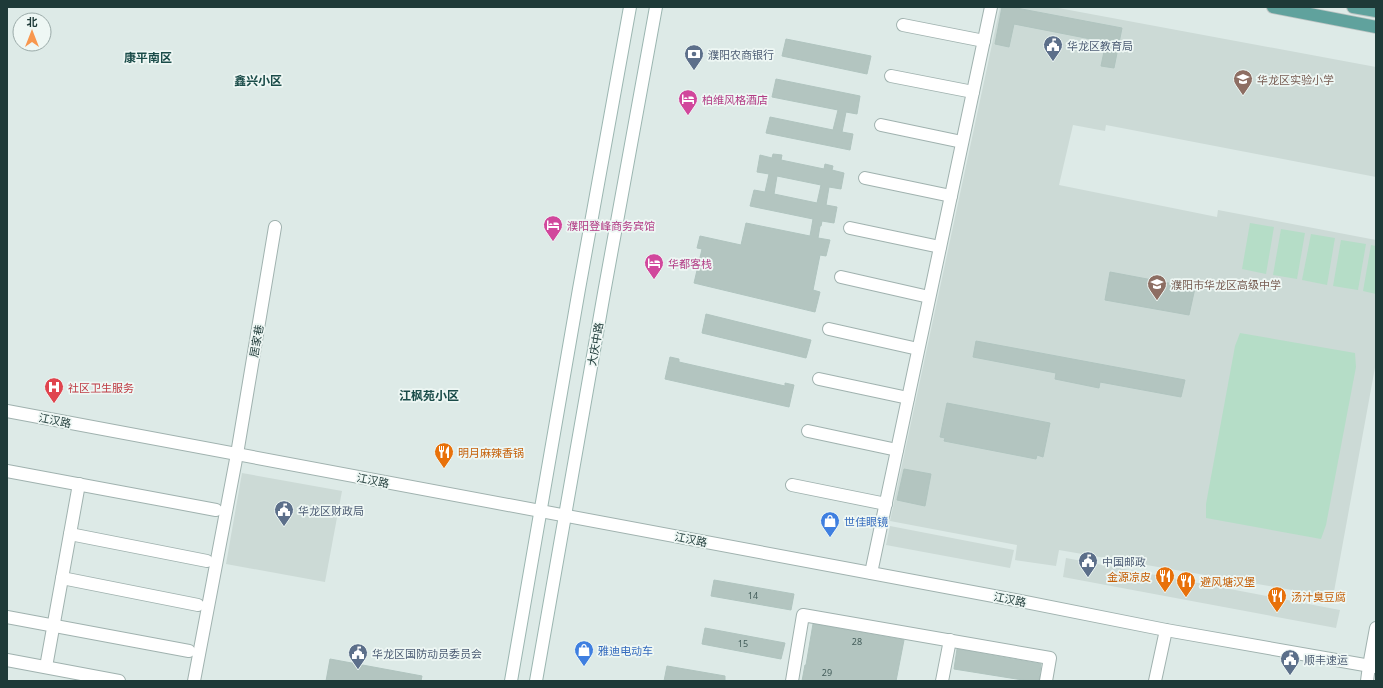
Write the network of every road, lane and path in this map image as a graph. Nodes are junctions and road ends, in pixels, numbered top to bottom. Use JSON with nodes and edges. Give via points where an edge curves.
{"nodes":[{"id":1,"x":630,"y":7,"type":"edge"},
{"id":2,"x":656,"y":7,"type":"edge"},
{"id":3,"x":991,"y":7,"type":"edge"},
{"id":4,"x":1273,"y":7,"type":"edge"},
{"id":5,"x":1353,"y":7,"type":"edge"},
{"id":6,"x":1376,"y":11,"type":"edge"},
{"id":7,"x":904,"y":26,"type":"dead end"},
{"id":8,"x":1376,"y":27,"type":"edge"},
{"id":9,"x":984,"y":41,"type":"junction"},
{"id":10,"x":891,"y":76,"type":"dead end"},
{"id":11,"x":973,"y":92,"type":"junction"},
{"id":12,"x":881,"y":125,"type":"dead end"},
{"id":13,"x":962,"y":142,"type":"junction"},
{"id":14,"x":865,"y":178,"type":"dead end"},
{"id":15,"x":951,"y":196,"type":"junction"},
{"id":16,"x":275,"y":227,"type":"dead end"},
{"id":17,"x":850,"y":228,"type":"dead end"},
{"id":18,"x":940,"y":247,"type":"junction"},
{"id":19,"x":842,"y":277,"type":"dead end"},
{"id":20,"x":929,"y":297,"type":"junction"},
{"id":21,"x":829,"y":329,"type":"dead end"},
{"id":22,"x":918,"y":349,"type":"junction"},
{"id":23,"x":819,"y":379,"type":"dead end"},
{"id":24,"x":908,"y":398,"type":"junction"},
{"id":25,"x":7,"y":411,"type":"edge"},
{"id":26,"x":808,"y":431,"type":"dead end"},
{"id":27,"x":897,"y":450,"type":"junction"},
{"id":28,"x":237,"y":454,"type":"junction"},
{"id":29,"x":7,"y":470,"type":"edge"},
{"id":30,"x":80,"y":484,"type":"junction"},
{"id":31,"x":792,"y":485,"type":"dead end"},
{"id":32,"x":886,"y":504,"type":"junction"},
{"id":33,"x":216,"y":510,"type":"dead end"},
{"id":34,"x":540,"y":511,"type":"junction"},
{"id":35,"x":565,"y":516,"type":"junction"},
{"id":36,"x":70,"y":534,"type":"junction"},
{"id":37,"x":207,"y":561,"type":"dead end"},
{"id":38,"x":871,"y":573,"type":"junction"},
{"id":39,"x":62,"y":578,"type":"junction"},
{"id":40,"x":198,"y":605,"type":"dead end"},
{"id":41,"x":7,"y":617,"type":"edge"},
{"id":42,"x":54,"y":626,"type":"junction"},
{"id":43,"x":1376,"y":628,"type":"edge"},
{"id":44,"x":1166,"y":630,"type":"junction"},
{"id":45,"x":950,"y":640,"type":"junction"},
{"id":46,"x":189,"y":651,"type":"dead end"},
{"id":47,"x":7,"y":660,"type":"edge"},
{"id":48,"x":46,"y":667,"type":"junction"},
{"id":49,"x":1373,"y":667,"type":"edge"},
{"id":50,"x":118,"y":681,"type":"edge"},
{"id":51,"x":194,"y":681,"type":"edge"},
{"id":52,"x":511,"y":681,"type":"edge"},
{"id":53,"x":536,"y":681,"type":"edge"},
{"id":54,"x":792,"y":681,"type":"edge"},
{"id":55,"x":942,"y":681,"type":"edge"},
{"id":56,"x":1046,"y":681,"type":"edge"},
{"id":57,"x":1155,"y":681,"type":"edge"},
{"id":58,"x":1367,"y":681,"type":"edge"}],
"edges":[{"from":1,"to":34,"type":"street"},
{"from":2,"to":35,"type":"street","name":"大庆中路"},
{"from":3,"to":9,"type":"street"},
{"from":4,"to":8,"type":"main road"},
{"from":5,"to":6,"type":"main road"},
{"from":7,"to":9,"type":"street"},
{"from":9,"to":11,"type":"street"},
{"from":10,"to":11,"type":"street"},
{"from":11,"to":13,"type":"street"},
{"from":12,"to":13,"type":"street"},
{"from":13,"to":15,"type":"street"},
{"from":14,"to":15,"type":"street"},
{"from":15,"to":18,"type":"street"},
{"from":16,"to":28,"type":"street","name":"居家巷"},
{"from":17,"to":18,"type":"street"},
{"from":18,"to":20,"type":"street"},
{"from":19,"to":20,"type":"street"},
{"from":20,"to":22,"type":"street"},
{"from":21,"to":22,"type":"street"},
{"from":22,"to":24,"type":"street"},
{"from":23,"to":24,"type":"street"},
{"from":24,"to":27,"type":"street"},
{"from":25,"to":28,"type":"street","name":"江汉路"},
{"from":26,"to":27,"type":"street"},
{"from":27,"to":32,"type":"street"},
{"from":28,"to":34,"type":"street","name":"江汉路"},
{"from":28,"to":51,"type":"street","name":"居家巷"},
{"from":29,"to":30,"type":"street"},
{"from":30,"to":33,"type":"street"},
{"from":30,"to":36,"type":"street"},
{"from":31,"to":32,"type":"street"},
{"from":32,"to":38,"type":"street"},
{"from":34,"to":35,"type":"street","name":"江汉路"},
{"from":34,"to":52,"type":"street"},
{"from":35,"to":38,"type":"street","name":"江汉路"},
{"from":35,"to":53,"type":"street","name":"大庆中路"},
{"from":36,"to":37,"type":"street"},
{"from":36,"to":39,"type":"street"},
{"from":38,"to":44,"type":"street","name":"江汉路"},
{"from":39,"to":40,"type":"street"},
{"from":39,"to":42,"type":"street"},
{"from":41,"to":42,"type":"street"},
{"from":42,"to":46,"type":"street"},
{"from":42,"to":48,"type":"street"},
{"from":43,"to":49,"type":"street"},
{"from":44,"to":49,"type":"street","name":"江汉路"},
{"from":44,"to":57,"type":"street"},
{"from":45,"to":54,"type":"street","via":[[804,615]]},
{"from":45,"to":55,"type":"street"},
{"from":45,"to":56,"type":"street","via":[[1050,658]]},
{"from":47,"to":48,"type":"street"},
{"from":48,"to":50,"type":"street"},
{"from":49,"to":58,"type":"street"}]}
